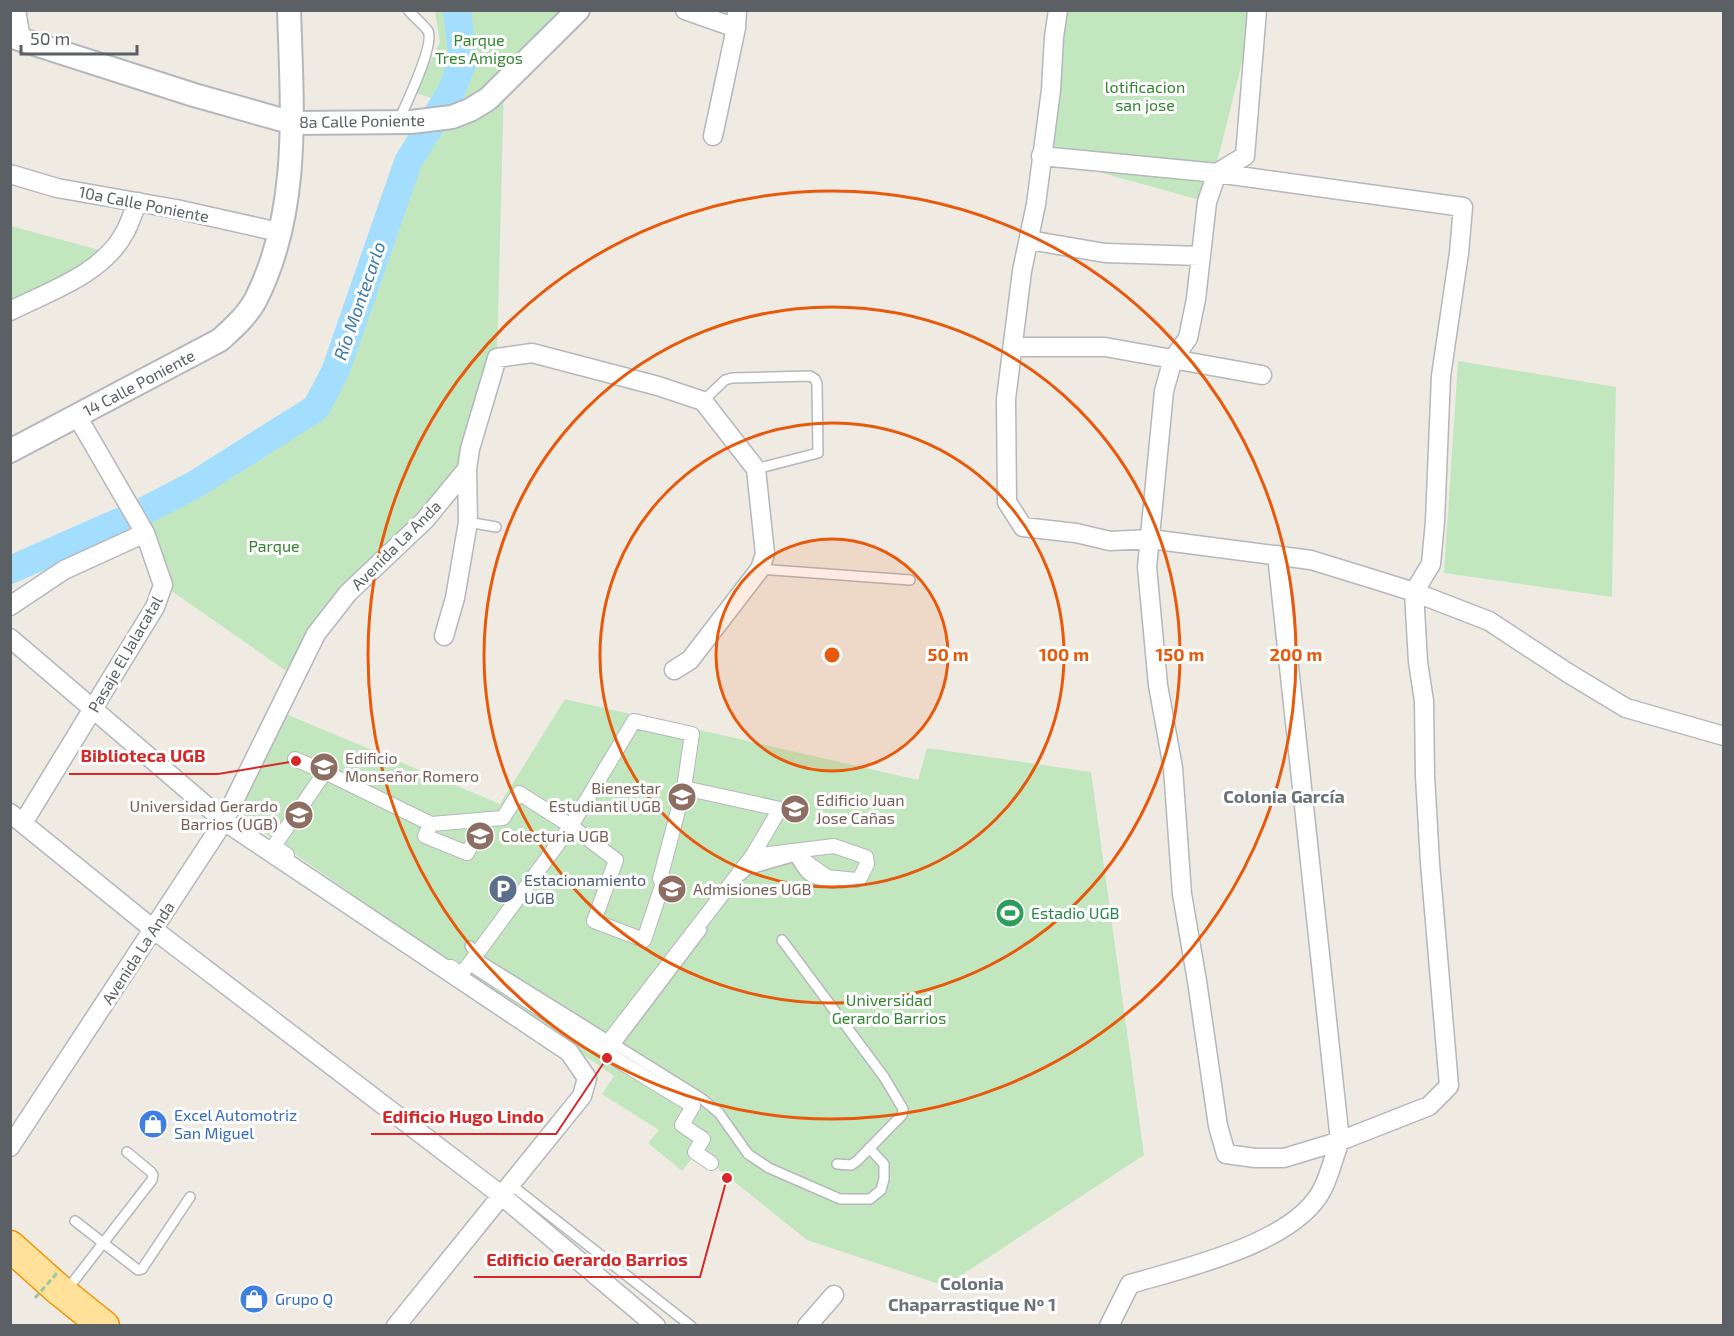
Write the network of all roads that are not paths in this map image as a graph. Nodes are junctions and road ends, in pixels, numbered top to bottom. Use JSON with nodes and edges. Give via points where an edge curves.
{"nodes":[{"id":1,"x":16,"y":10,"type":"edge"},
{"id":2,"x":288,"y":10,"type":"edge"},
{"id":3,"x":408,"y":10,"type":"edge"},
{"id":4,"x":578,"y":10,"type":"edge"},
{"id":5,"x":685,"y":10,"type":"edge"},
{"id":6,"x":1058,"y":10,"type":"edge"},
{"id":7,"x":1257,"y":10,"type":"edge"},
{"id":8,"x":736,"y":19,"type":"edge"},
{"id":9,"x":16,"y":37,"type":"edge"},
{"id":10,"x":405,"y":122,"type":"junction"},
{"id":11,"x":293,"y":123,"type":"junction"},
{"id":12,"x":713,"y":136,"type":"dead end"},
{"id":13,"x":1041,"y":156,"type":"junction"},
{"id":14,"x":1217,"y":173,"type":"junction"},
{"id":15,"x":10,"y":174,"type":"edge"},
{"id":16,"x":138,"y":202,"type":"junction"},
{"id":17,"x":279,"y":232,"type":"junction"},
{"id":18,"x":1029,"y":240,"type":"junction"},
{"id":19,"x":1201,"y":256,"type":"junction"},
{"id":20,"x":10,"y":311,"type":"edge"},
{"id":21,"x":1013,"y":347,"type":"junction"},
{"id":22,"x":1173,"y":359,"type":"junction"},
{"id":23,"x":1262,"y":375,"type":"dead end"},
{"id":24,"x":703,"y":401,"type":"junction"},
{"id":25,"x":77,"y":416,"type":"junction"},
{"id":26,"x":10,"y":451,"type":"edge"},
{"id":27,"x":467,"y":469,"type":"junction"},
{"id":28,"x":756,"y":469,"type":"junction"},
{"id":29,"x":468,"y":522,"type":"junction"},
{"id":30,"x":496,"y":527,"type":"dead end"},
{"id":31,"x":145,"y":533,"type":"junction"},
{"id":32,"x":1150,"y":539,"type":"junction"},
{"id":33,"x":1277,"y":555,"type":"junction"},
{"id":34,"x":760,"y":569,"type":"junction"},
{"id":35,"x":910,"y":580,"type":"dead end"},
{"id":36,"x":1414,"y":592,"type":"junction"},
{"id":37,"x":10,"y":606,"type":"edge"},
{"id":38,"x":444,"y":636,"type":"dead end"},
{"id":39,"x":10,"y":638,"type":"edge"},
{"id":40,"x":674,"y":670,"type":"dead end"},
{"id":41,"x":93,"y":709,"type":"junction"},
{"id":42,"x":1724,"y":736,"type":"edge"},
{"id":43,"x":295,"y":759,"type":"dead end"},
{"id":44,"x":325,"y":772,"type":"junction"},
{"id":45,"x":684,"y":788,"type":"junction"},
{"id":46,"x":17,"y":818,"type":"edge"},
{"id":47,"x":487,"y":819,"type":"junction"},
{"id":48,"x":224,"y":821,"type":"junction"},
{"id":49,"x":431,"y":824,"type":"junction"},
{"id":50,"x":571,"y":826,"type":"junction"},
{"id":51,"x":795,"y":854,"type":"junction"},
{"id":52,"x":752,"y":856,"type":"junction"},
{"id":53,"x":153,"y":929,"type":"junction"},
{"id":54,"x":782,"y":940,"type":"dead end"},
{"id":55,"x":475,"y":958,"type":"junction"},
{"id":56,"x":470,"y":986,"type":"junction"},
{"id":57,"x":609,"y":1045,"type":"junction"},
{"id":58,"x":1340,"y":1141,"type":"junction"},
{"id":59,"x":10,"y":1147,"type":"edge"},
{"id":60,"x":869,"y":1148,"type":"junction"},
{"id":61,"x":127,"y":1152,"type":"dead end"},
{"id":62,"x":711,"y":1163,"type":"dead end"},
{"id":63,"x":837,"y":1164,"type":"dead end"},
{"id":64,"x":505,"y":1190,"type":"junction"},
{"id":65,"x":190,"y":1197,"type":"dead end"},
{"id":66,"x":75,"y":1221,"type":"dead end"},
{"id":67,"x":104,"y":1245,"type":"junction"},
{"id":68,"x":10,"y":1246,"type":"edge"},
{"id":69,"x":53,"y":1288,"type":"junction"},
{"id":70,"x":834,"y":1295,"type":"dead end"},
{"id":71,"x":104,"y":1326,"type":"edge"},
{"id":72,"x":396,"y":1326,"type":"edge"},
{"id":73,"x":656,"y":1326,"type":"edge"},
{"id":74,"x":691,"y":1326,"type":"edge"},
{"id":75,"x":807,"y":1326,"type":"edge"},
{"id":76,"x":1109,"y":1326,"type":"edge"}],
"edges":[{"from":1,"to":9,"type":"street"},
{"from":2,"to":11,"type":"street","name":"14 Calle Poniente"},
{"from":3,"to":10,"type":"lane","via":[[428,32],[429,39]]},
{"from":4,"to":10,"type":"street","name":"8a Calle Poniente","via":[[488,99],[452,117]]},
{"from":5,"to":8,"type":"street"},
{"from":6,"to":13,"type":"street"},
{"from":7,"to":14,"type":"street","via":[[1245,156]]},
{"from":8,"to":12,"type":"street"},
{"from":9,"to":11,"type":"street","name":"8a Calle Poniente"},
{"from":10,"to":11,"type":"street","name":"8a Calle Poniente"},
{"from":11,"to":17,"type":"street","name":"14 Calle Poniente","via":[[289,183]]},
{"from":13,"to":14,"type":"street"},
{"from":13,"to":18,"type":"street"},
{"from":14,"to":19,"type":"street","via":[[1207,202]]},
{"from":14,"to":36,"type":"street","via":[[1463,207],[1441,376],[1431,564]]},
{"from":15,"to":16,"type":"street","name":"10a Calle Poniente","via":[[57,188]]},
{"from":16,"to":17,"type":"street","name":"10a Calle Poniente"},
{"from":16,"to":20,"type":"street","via":[[124,234],[93,268]]},
{"from":17,"to":25,"type":"street","name":"14 Calle Poniente","via":[[256,301],[238,324],[220,340]]},
{"from":18,"to":19,"type":"street","via":[[1105,253]]},
{"from":18,"to":21,"type":"street"},
{"from":19,"to":22,"type":"street","via":[[1188,338]]},
{"from":21,"to":22,"type":"street","via":[[1105,347]]},
{"from":21,"to":32,"type":"street","via":[[1005,399],[1007,502],[1023,527],[1110,541]]},
{"from":22,"to":23,"type":"street"},
{"from":22,"to":32,"type":"street","via":[[1164,391]]},
{"from":24,"to":27,"type":"street","name":"Avenida La Anda","via":[[532,353],[497,358]]},
{"from":24,"to":28,"type":"street"},
{"from":24,"to":28,"type":"lane","via":[[732,378],[815,379],[818,453]]},
{"from":25,"to":26,"type":"street","name":"14 Calle Poniente"},
{"from":25,"to":31,"type":"street","name":"Pasaje El Jalacatal"},
{"from":27,"to":29,"type":"street"},
{"from":27,"to":48,"type":"street","name":"Avenida La Anda","via":[[425,520],[348,593],[316,634]]},
{"from":28,"to":34,"type":"street","via":[[765,554]]},
{"from":29,"to":30,"type":"lane"},
{"from":29,"to":38,"type":"street"},
{"from":31,"to":37,"type":"street","via":[[64,570]]},
{"from":31,"to":41,"type":"street","name":"Pasaje El Jalacatal","via":[[164,585],[155,607]]},
{"from":32,"to":33,"type":"street"},
{"from":32,"to":58,"type":"street","via":[[1147,567],[1158,685],[1173,768],[1182,894],[1218,1126],[1226,1154],[1284,1158]]},
{"from":33,"to":36,"type":"street","via":[[1311,560]]},
{"from":33,"to":58,"type":"street"},
{"from":34,"to":35,"type":"lane"},
{"from":34,"to":40,"type":"street","via":[[690,660]]},
{"from":36,"to":42,"type":"street","via":[[1489,621],[1626,708]]},
{"from":36,"to":58,"type":"street","via":[[1424,700],[1430,863],[1449,1086],[1429,1106]]},
{"from":39,"to":41,"type":"street"},
{"from":41,"to":46,"type":"street","name":"Pasaje El Jalacatal"},
{"from":41,"to":48,"type":"street"},
{"from":43,"to":44,"type":"street"},
{"from":44,"to":49,"type":"street"},
{"from":44,"to":55,"type":"street","via":[[274,846],[461,974]]},
{"from":45,"to":50,"type":"street","via":[[692,734],[634,721]]},
{"from":45,"to":50,"type":"street","via":[[660,879],[664,880],[644,940],[594,921],[616,860]]},
{"from":45,"to":52,"type":"street","via":[[780,809]]},
{"from":46,"to":53,"type":"street"},
{"from":47,"to":49,"type":"street"},
{"from":47,"to":49,"type":"street","via":[[467,853],[425,836]]},
{"from":47,"to":50,"type":"street","via":[[503,818],[519,794]]},
{"from":48,"to":53,"type":"street","name":"Avenida La Anda"},
{"from":48,"to":56,"type":"street"},
{"from":50,"to":55,"type":"street"},
{"from":51,"to":51,"type":"street","via":[[834,846],[865,860],[856,880],[827,878]]},
{"from":51,"to":52,"type":"street"},
{"from":51,"to":57,"type":"lane","via":[[747,870],[736,881],[687,953]]},
{"from":52,"to":57,"type":"street"},
{"from":53,"to":59,"type":"street","name":"Avenida La Anda"},
{"from":53,"to":64,"type":"street"},
{"from":54,"to":60,"type":"lane","via":[[901,1102],[902,1114]]},
{"from":55,"to":56,"type":"lane"},
{"from":55,"to":57,"type":"street"},
{"from":56,"to":64,"type":"street","via":[[569,1052],[587,1078],[582,1096]]},
{"from":57,"to":60,"type":"lane","via":[[701,1098],[719,1113],[748,1154],[840,1199],[870,1199],[881,1190],[884,1164]]},
{"from":57,"to":62,"type":"street","via":[[693,1106],[682,1125],[703,1139],[695,1152]]},
{"from":58,"to":76,"type":"street","via":[[1323,1189],[1280,1232],[1206,1262],[1130,1284]]},
{"from":60,"to":63,"type":"lane","via":[[851,1165]]},
{"from":61,"to":67,"type":"lane","via":[[151,1172],[152,1180]]},
{"from":64,"to":72,"type":"street"},
{"from":64,"to":73,"type":"street"},
{"from":64,"to":74,"type":"lane"},
{"from":65,"to":67,"type":"lane","via":[[142,1269],[134,1269]]},
{"from":66,"to":67,"type":"lane"},
{"from":67,"to":69,"type":"lane"},
{"from":68,"to":69,"type":"highway"},
{"from":69,"to":71,"type":"highway"},
{"from":70,"to":75,"type":"street"}]}
